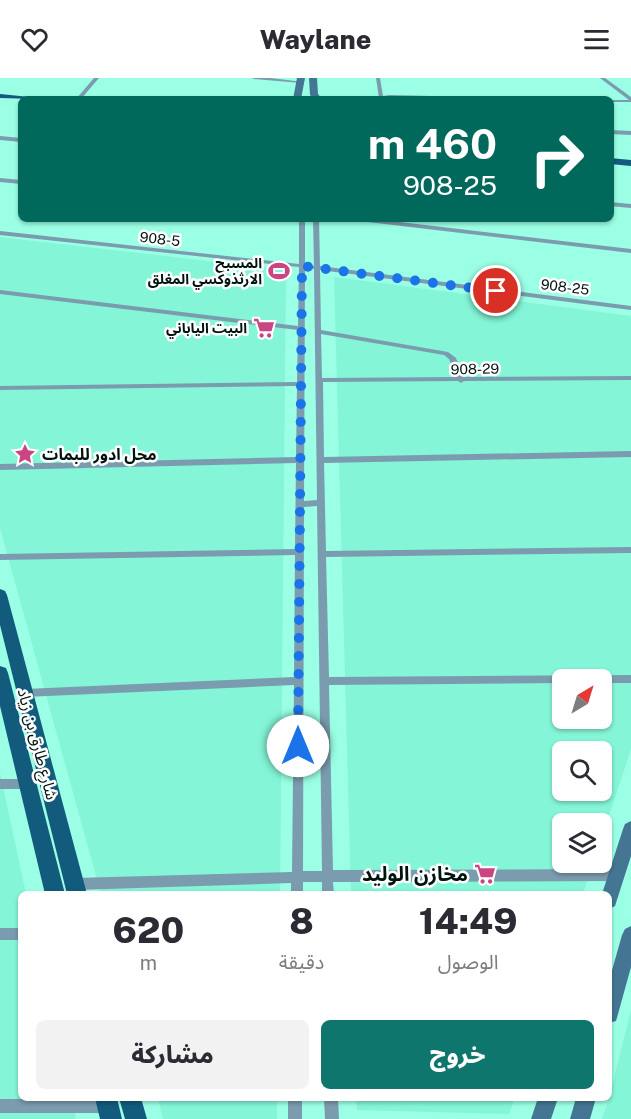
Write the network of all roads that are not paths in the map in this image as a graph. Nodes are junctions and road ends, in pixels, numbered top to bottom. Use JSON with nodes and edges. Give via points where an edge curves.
{"nodes":[{"id":1,"x":97,"y":78,"type":"edge"},
{"id":2,"x":254,"y":78,"type":"edge"},
{"id":3,"x":313,"y":78,"type":"edge"},
{"id":4,"x":378,"y":78,"type":"edge"},
{"id":5,"x":602,"y":78,"type":"edge"},
{"id":6,"x":300,"y":80,"type":"edge"},
{"id":7,"x":81,"y":96,"type":"edge"},
{"id":8,"x":297,"y":96,"type":"edge"},
{"id":9,"x":315,"y":96,"type":"edge"},
{"id":10,"x":380,"y":96,"type":"edge"},
{"id":11,"x":0,"y":98,"type":"edge"},
{"id":12,"x":18,"y":99,"type":"edge"},
{"id":13,"x":631,"y":100,"type":"edge"},
{"id":14,"x":18,"y":101,"type":"edge"},
{"id":15,"x":614,"y":101,"type":"edge"},
{"id":16,"x":614,"y":132,"type":"edge"},
{"id":17,"x":631,"y":133,"type":"edge"},
{"id":18,"x":0,"y":138,"type":"edge"},
{"id":19,"x":18,"y":140,"type":"edge"},
{"id":20,"x":614,"y":156,"type":"edge"},
{"id":21,"x":631,"y":158,"type":"edge"},
{"id":22,"x":614,"y":161,"type":"edge"},
{"id":23,"x":631,"y":163,"type":"edge"},
{"id":24,"x":0,"y":180,"type":"edge"},
{"id":25,"x":18,"y":182,"type":"edge"},
{"id":26,"x":614,"y":204,"type":"edge"},
{"id":27,"x":631,"y":206,"type":"edge"},
{"id":28,"x":302,"y":222,"type":"edge"},
{"id":29,"x":316,"y":222,"type":"edge"},
{"id":30,"x":384,"y":222,"type":"edge"},
{"id":31,"x":0,"y":233,"type":"edge"},
{"id":32,"x":631,"y":251,"type":"edge"},
{"id":33,"x":302,"y":266,"type":"junction"},
{"id":34,"x":317,"y":268,"type":"junction"},
{"id":35,"x":0,"y":292,"type":"edge"},
{"id":36,"x":631,"y":308,"type":"edge"},
{"id":37,"x":301,"y":328,"type":"junction"},
{"id":38,"x":318,"y":331,"type":"junction"},
{"id":39,"x":631,"y":378,"type":"edge"},
{"id":40,"x":319,"y":380,"type":"junction"},
{"id":41,"x":461,"y":381,"type":"junction"},
{"id":42,"x":301,"y":384,"type":"junction"},
{"id":43,"x":0,"y":388,"type":"edge"},
{"id":44,"x":631,"y":454,"type":"edge"},
{"id":45,"x":300,"y":460,"type":"junction"},
{"id":46,"x":320,"y":460,"type":"junction"},
{"id":47,"x":0,"y":467,"type":"edge"},
{"id":48,"x":321,"y":503,"type":"junction"},
{"id":49,"x":300,"y":504,"type":"junction"},
{"id":50,"x":631,"y":549,"type":"edge"},
{"id":51,"x":300,"y":552,"type":"junction"},
{"id":52,"x":322,"y":554,"type":"junction"},
{"id":53,"x":0,"y":557,"type":"edge"},
{"id":54,"x":0,"y":595,"type":"edge"},
{"id":55,"x":0,"y":674,"type":"edge"},
{"id":56,"x":631,"y":679,"type":"edge"},
{"id":57,"x":298,"y":681,"type":"junction"},
{"id":58,"x":324,"y":681,"type":"junction"},
{"id":59,"x":25,"y":693,"type":"junction"},
{"id":60,"x":0,"y":784,"type":"edge"},
{"id":61,"x":28,"y":784,"type":"junction"},
{"id":62,"x":631,"y":829,"type":"edge"},
{"id":63,"x":617,"y":875,"type":"junction"},
{"id":64,"x":297,"y":876,"type":"junction"},
{"id":65,"x":328,"y":876,"type":"junction"},
{"id":66,"x":76,"y":889,"type":"edge"},
{"id":67,"x":54,"y":891,"type":"edge"},
{"id":68,"x":297,"y":891,"type":"edge"},
{"id":69,"x":328,"y":891,"type":"edge"},
{"id":70,"x":612,"y":891,"type":"edge"},
{"id":71,"x":0,"y":934,"type":"edge"},
{"id":72,"x":18,"y":934,"type":"edge"},
{"id":73,"x":631,"y":935,"type":"edge"},
{"id":74,"x":612,"y":1003,"type":"edge"},
{"id":75,"x":131,"y":1101,"type":"edge"},
{"id":76,"x":295,"y":1101,"type":"edge"},
{"id":77,"x":332,"y":1101,"type":"edge"},
{"id":78,"x":547,"y":1101,"type":"edge"},
{"id":79,"x":585,"y":1101,"type":"edge"},
{"id":80,"x":0,"y":1106,"type":"edge"},
{"id":81,"x":108,"y":1108,"type":"edge"},
{"id":82,"x":136,"y":1119,"type":"edge"},
{"id":83,"x":295,"y":1119,"type":"edge"},
{"id":84,"x":332,"y":1119,"type":"edge"},
{"id":85,"x":542,"y":1119,"type":"edge"},
{"id":86,"x":580,"y":1119,"type":"edge"}],
"edges":[{"from":1,"to":7,"type":"street"},
{"from":2,"to":6,"type":"street"},
{"from":3,"to":9,"type":"street"},
{"from":4,"to":10,"type":"street"},
{"from":5,"to":13,"type":"street"},
{"from":6,"to":8,"type":"street"},
{"from":11,"to":12,"type":"main road"},
{"from":11,"to":14,"type":"main road"},
{"from":13,"to":15,"type":"street"},
{"from":16,"to":17,"type":"street"},
{"from":18,"to":19,"type":"street"},
{"from":20,"to":21,"type":"main road"},
{"from":22,"to":23,"type":"main road"},
{"from":24,"to":25,"type":"street"},
{"from":26,"to":27,"type":"street"},
{"from":28,"to":33,"type":"street"},
{"from":29,"to":34,"type":"street"},
{"from":30,"to":32,"type":"street"},
{"from":31,"to":33,"type":"street","name":"908-5"},
{"from":33,"to":34,"type":"street","name":"908-5"},
{"from":33,"to":37,"type":"street"},
{"from":34,"to":36,"type":"street","name":"908-25"},
{"from":34,"to":38,"type":"street"},
{"from":35,"to":37,"type":"street"},
{"from":37,"to":42,"type":"street"},
{"from":38,"to":40,"type":"street"},
{"from":38,"to":41,"type":"street","via":[[446,353]]},
{"from":39,"to":41,"type":"street","name":"908-29"},
{"from":40,"to":41,"type":"street","name":"908-29"},
{"from":40,"to":46,"type":"street"},
{"from":42,"to":43,"type":"street"},
{"from":42,"to":45,"type":"street"},
{"from":44,"to":46,"type":"street"},
{"from":45,"to":47,"type":"street"},
{"from":45,"to":49,"type":"street"},
{"from":46,"to":48,"type":"street"},
{"from":48,"to":49,"type":"street"},
{"from":48,"to":52,"type":"street"},
{"from":49,"to":51,"type":"street"},
{"from":50,"to":52,"type":"street"},
{"from":51,"to":53,"type":"street"},
{"from":51,"to":57,"type":"street"},
{"from":52,"to":58,"type":"street"},
{"from":54,"to":59,"type":"main road","name":"شارع طارق بن زياد"},
{"from":55,"to":61,"type":"main road","name":"شارع طارق بن زياد"},
{"from":56,"to":58,"type":"street"},
{"from":57,"to":59,"type":"street"},
{"from":57,"to":64,"type":"street"},
{"from":58,"to":65,"type":"street"},
{"from":59,"to":66,"type":"main road","name":"شارع طارق بن زياد"},
{"from":60,"to":61,"type":"street"},
{"from":61,"to":67,"type":"main road","name":"شارع طارق بن زياد"},
{"from":62,"to":63,"type":"street"},
{"from":63,"to":65,"type":"street"},
{"from":63,"to":70,"type":"street"},
{"from":64,"to":65,"type":"street"},
{"from":64,"to":66,"type":"street"},
{"from":64,"to":68,"type":"street"},
{"from":65,"to":69,"type":"street"},
{"from":71,"to":72,"type":"street"},
{"from":73,"to":74,"type":"street"},
{"from":75,"to":82,"type":"main road"},
{"from":76,"to":83,"type":"street"},
{"from":77,"to":84,"type":"street"},
{"from":78,"to":85,"type":"street"},
{"from":79,"to":86,"type":"street"},
{"from":80,"to":81,"type":"street"}]}
